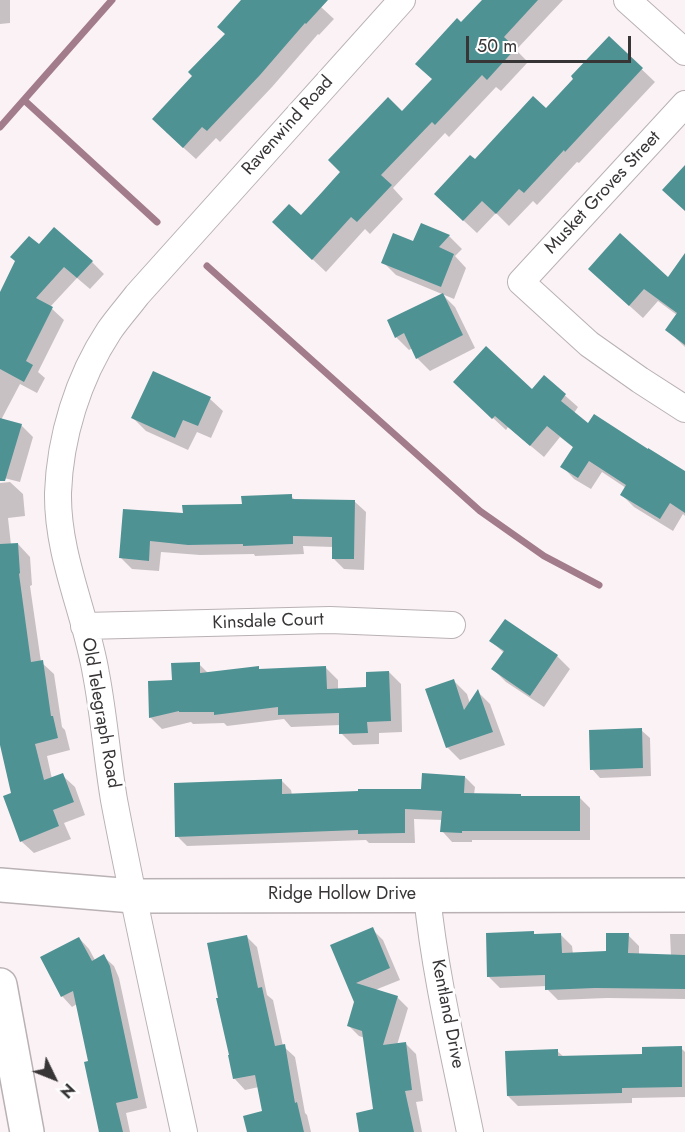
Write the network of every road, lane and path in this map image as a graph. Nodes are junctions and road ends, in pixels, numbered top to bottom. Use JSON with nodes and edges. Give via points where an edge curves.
{"nodes":[{"id":1,"x":402,"y":0,"type":"edge"},
{"id":2,"x":627,"y":0,"type":"edge"},
{"id":3,"x":685,"y":52,"type":"edge"},
{"id":4,"x":685,"y":104,"type":"edge"},
{"id":5,"x":175,"y":252,"type":"joint"},
{"id":6,"x":685,"y":409,"type":"edge"},
{"id":7,"x":452,"y":625,"type":"dead end"},
{"id":8,"x":84,"y":626,"type":"junction"},
{"id":9,"x":0,"y":885,"type":"edge"},
{"id":10,"x":427,"y":895,"type":"junction"},
{"id":11,"x":685,"y":895,"type":"edge"},
{"id":12,"x":133,"y":896,"type":"junction"},
{"id":13,"x":0,"y":985,"type":"edge"},
{"id":14,"x":27,"y":1132,"type":"edge"},
{"id":15,"x":184,"y":1132,"type":"edge"},
{"id":16,"x":470,"y":1132,"type":"edge"}],
"edges":[{"from":1,"to":5,"type":"street","name":"Ravenwind Road"},
{"from":2,"to":3,"type":"street"},
{"from":4,"to":6,"type":"street","name":"Musket Groves Street","via":[[521,282],[588,344]]},
{"from":5,"to":8,"type":"street","name":"Old Telegraph Road","via":[[137,295],[90,364],[65,436],[58,493],[60,521]]},
{"from":7,"to":8,"type":"street","name":"Kinsdale Court","via":[[330,620]]},
{"from":8,"to":12,"type":"street","name":"Old Telegraph Road","via":[[96,672]]},
{"from":9,"to":12,"type":"street","name":"Ridge Hollow Drive"},
{"from":10,"to":11,"type":"street","name":"Ridge Hollow Drive"},
{"from":10,"to":12,"type":"street","name":"Ridge Hollow Drive"},
{"from":10,"to":16,"type":"street","name":"Kentland Drive","via":[[439,979]]},
{"from":12,"to":15,"type":"street","name":"Old Telegraph Road"},
{"from":13,"to":14,"type":"street"}]}
